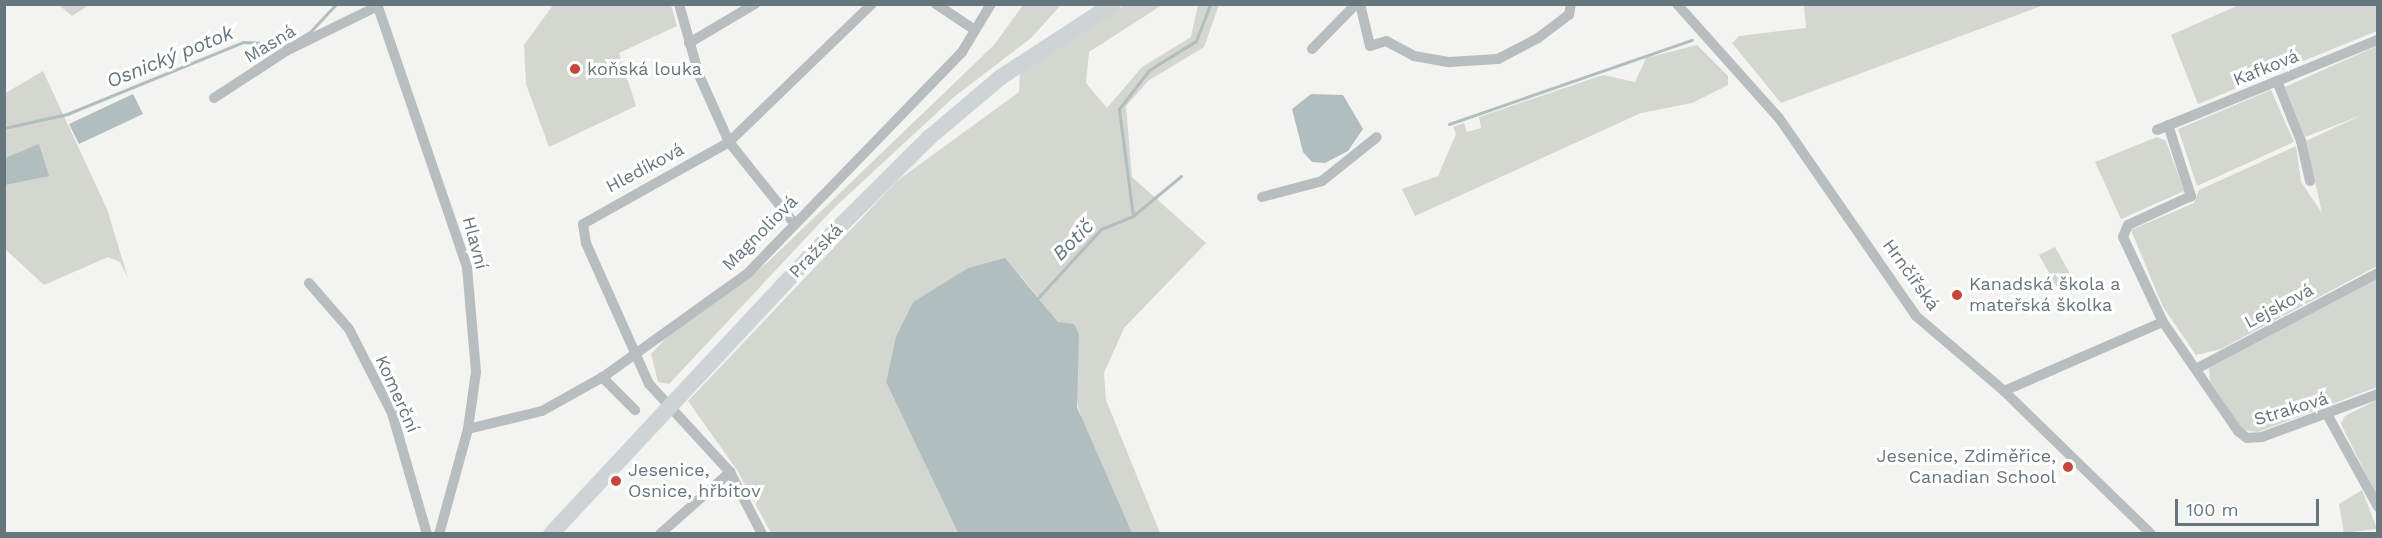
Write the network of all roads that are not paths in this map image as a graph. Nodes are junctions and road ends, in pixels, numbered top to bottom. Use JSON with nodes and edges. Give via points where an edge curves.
{"nodes":[{"id":1,"x":679,"y":4,"type":"edge"},
{"id":2,"x":755,"y":4,"type":"edge"},
{"id":3,"x":872,"y":4,"type":"edge"},
{"id":4,"x":936,"y":4,"type":"edge"},
{"id":5,"x":991,"y":4,"type":"edge"},
{"id":6,"x":1113,"y":4,"type":"edge"},
{"id":7,"x":1358,"y":4,"type":"edge"},
{"id":8,"x":1571,"y":4,"type":"edge"},
{"id":9,"x":1677,"y":4,"type":"edge"},
{"id":10,"x":378,"y":5,"type":"edge"},
{"id":11,"x":975,"y":30,"type":"junction"},
{"id":12,"x":2378,"y":40,"type":"edge"},
{"id":13,"x":689,"y":43,"type":"junction"},
{"id":14,"x":1312,"y":50,"type":"dead end"},
{"id":15,"x":2277,"y":81,"type":"junction"},
{"id":16,"x":214,"y":98,"type":"dead end"},
{"id":17,"x":1377,"y":137,"type":"dead end"},
{"id":18,"x":729,"y":142,"type":"junction"},
{"id":19,"x":2310,"y":181,"type":"dead end"},
{"id":20,"x":1262,"y":197,"type":"dead end"},
{"id":21,"x":794,"y":224,"type":"junction"},
{"id":22,"x":2378,"y":273,"type":"edge"},
{"id":23,"x":309,"y":283,"type":"dead end"},
{"id":24,"x":2154,"y":305,"type":"joint"},
{"id":25,"x":2163,"y":322,"type":"junction"},
{"id":26,"x":636,"y":354,"type":"junction"},
{"id":27,"x":2196,"y":369,"type":"junction"},
{"id":28,"x":602,"y":377,"type":"junction"},
{"id":29,"x":2004,"y":391,"type":"junction"},
{"id":30,"x":2378,"y":394,"type":"edge"},
{"id":31,"x":670,"y":406,"type":"junction"},
{"id":32,"x":635,"y":410,"type":"dead end"},
{"id":33,"x":2328,"y":416,"type":"junction"},
{"id":34,"x":468,"y":429,"type":"junction"},
{"id":35,"x":730,"y":472,"type":"junction"},
{"id":36,"x":2378,"y":507,"type":"edge"},
{"id":37,"x":427,"y":534,"type":"edge"},
{"id":38,"x":439,"y":534,"type":"edge"},
{"id":39,"x":551,"y":534,"type":"edge"},
{"id":40,"x":660,"y":534,"type":"edge"},
{"id":41,"x":762,"y":534,"type":"edge"},
{"id":42,"x":2151,"y":534,"type":"edge"}],
"edges":[{"from":1,"to":13,"type":"street"},
{"from":2,"to":13,"type":"street"},
{"from":3,"to":18,"type":"street","name":"Hledíková"},
{"from":4,"to":11,"type":"street"},
{"from":5,"to":11,"type":"street","name":"Magnoliová"},
{"from":6,"to":31,"type":"main road","name":"Pražská","via":[[1001,77],[930,137]]},
{"from":7,"to":8,"type":"street","via":[[1370,46],[1386,41],[1414,56],[1449,62],[1498,58],[1538,38],[1569,15]]},
{"from":7,"to":14,"type":"street"},
{"from":9,"to":29,"type":"street","name":"Hrnčířská","via":[[1779,118],[1917,316]]},
{"from":10,"to":16,"type":"street","name":"Masná","via":[[286,51]]},
{"from":10,"to":34,"type":"street","name":"Hlavní","via":[[467,267],[476,372]]},
{"from":11,"to":21,"type":"street","name":"Magnoliová","via":[[962,52]]},
{"from":12,"to":15,"type":"street","name":"Kafková"},
{"from":13,"to":18,"type":"street"},
{"from":15,"to":19,"type":"street","via":[[2301,141]]},
{"from":15,"to":24,"type":"street","name":"Kafková","via":[[2162,127],[2191,196],[2128,225],[2123,234]]},
{"from":17,"to":20,"type":"street","via":[[1322,181]]},
{"from":18,"to":21,"type":"street"},
{"from":18,"to":26,"type":"street","name":"Hledíková","via":[[583,224]]},
{"from":21,"to":26,"type":"street","name":"Magnoliová","via":[[748,273]]},
{"from":22,"to":27,"type":"street","name":"Lejsková"},
{"from":23,"to":37,"type":"street","name":"Komerční","via":[[349,329],[392,414]]},
{"from":24,"to":25,"type":"street","name":"Straková"},
{"from":25,"to":27,"type":"street","name":"Straková"},
{"from":25,"to":29,"type":"street"},
{"from":26,"to":28,"type":"street","name":"Magnoliová"},
{"from":26,"to":31,"type":"street","name":"Hledíková","via":[[649,384]]},
{"from":27,"to":33,"type":"street","name":"Straková","via":[[2247,438]]},
{"from":28,"to":32,"type":"street"},
{"from":28,"to":34,"type":"street","name":"Magnoliová","via":[[542,411]]},
{"from":29,"to":42,"type":"street","name":"Hrnčířská"},
{"from":30,"to":33,"type":"street","name":"Straková"},
{"from":31,"to":35,"type":"street","name":"Hledíková"},
{"from":31,"to":39,"type":"main road","name":"Pražská"},
{"from":33,"to":36,"type":"street"},
{"from":34,"to":38,"type":"street","name":"Hlavní"},
{"from":35,"to":40,"type":"street"},
{"from":35,"to":41,"type":"street","name":"Hledíková"}]}
